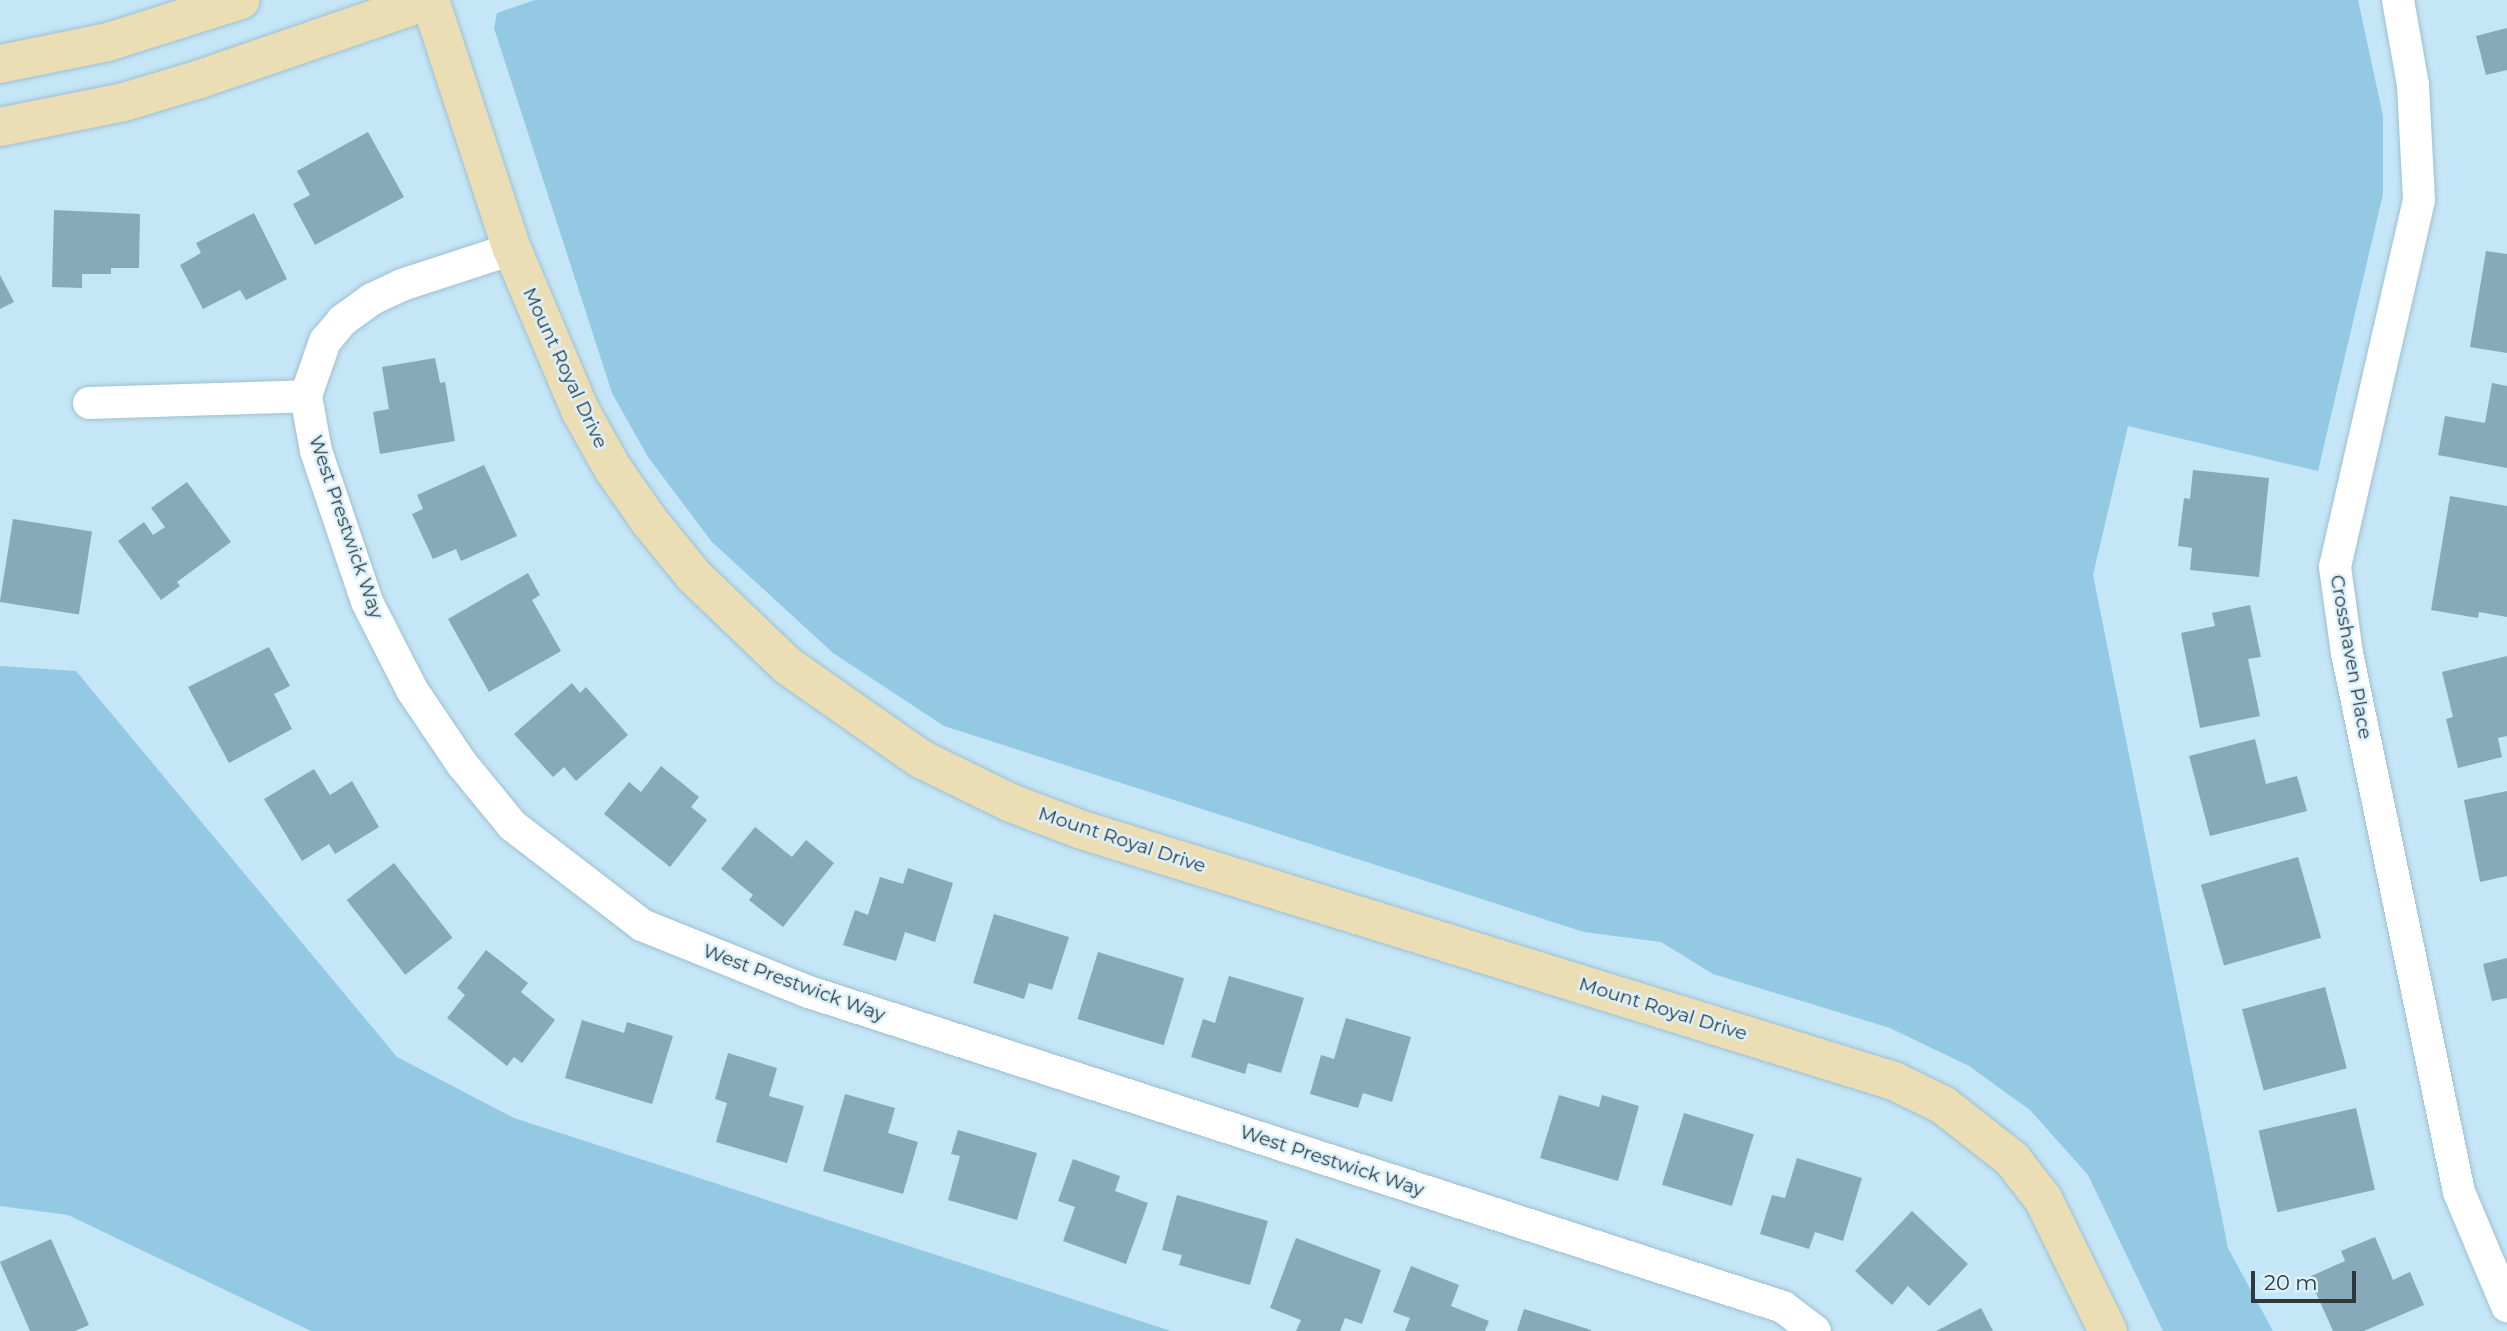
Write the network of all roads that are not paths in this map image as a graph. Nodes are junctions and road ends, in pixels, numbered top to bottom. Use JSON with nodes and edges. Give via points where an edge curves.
{"nodes":[{"id":1,"x":241,"y":0,"type":"edge"},
{"id":2,"x":430,"y":0,"type":"edge"},
{"id":3,"x":2398,"y":0,"type":"edge"},
{"id":4,"x":0,"y":64,"type":"edge"},
{"id":5,"x":0,"y":127,"type":"edge"},
{"id":6,"x":512,"y":249,"type":"junction"},
{"id":7,"x":306,"y":396,"type":"junction"},
{"id":8,"x":89,"y":403,"type":"dead end"},
{"id":9,"x":2507,"y":1305,"type":"edge"},
{"id":10,"x":1815,"y":1331,"type":"edge"},
{"id":11,"x":2108,"y":1331,"type":"edge"}],
"edges":[{"from":1,"to":4,"type":"street","via":[[108,42]]},
{"from":2,"to":5,"type":"street","via":[[124,102]]},
{"from":2,"to":6,"type":"street","name":"Mount Royal Drive"},
{"from":3,"to":9,"type":"street","name":"Crosshaven Place","via":[[2413,85],[2419,200],[2335,567],[2347,653],[2459,1192]]},
{"from":6,"to":7,"type":"street","name":"West Prestwick Way","via":[[372,299],[342,321],[325,341]]},
{"from":6,"to":11,"type":"street","name":"Mount Royal Drive","via":[[581,412],[650,522],[741,624],[788,666],[878,731],[951,776],[1082,830],[1894,1081],[1943,1105],[2012,1160],[2043,1199]]},
{"from":7,"to":8,"type":"street"},
{"from":7,"to":10,"type":"street","name":"West Prestwick Way","via":[[316,451],[368,602],[412,690],[462,764],[513,826],[642,925],[809,992],[1783,1307]]}]}
